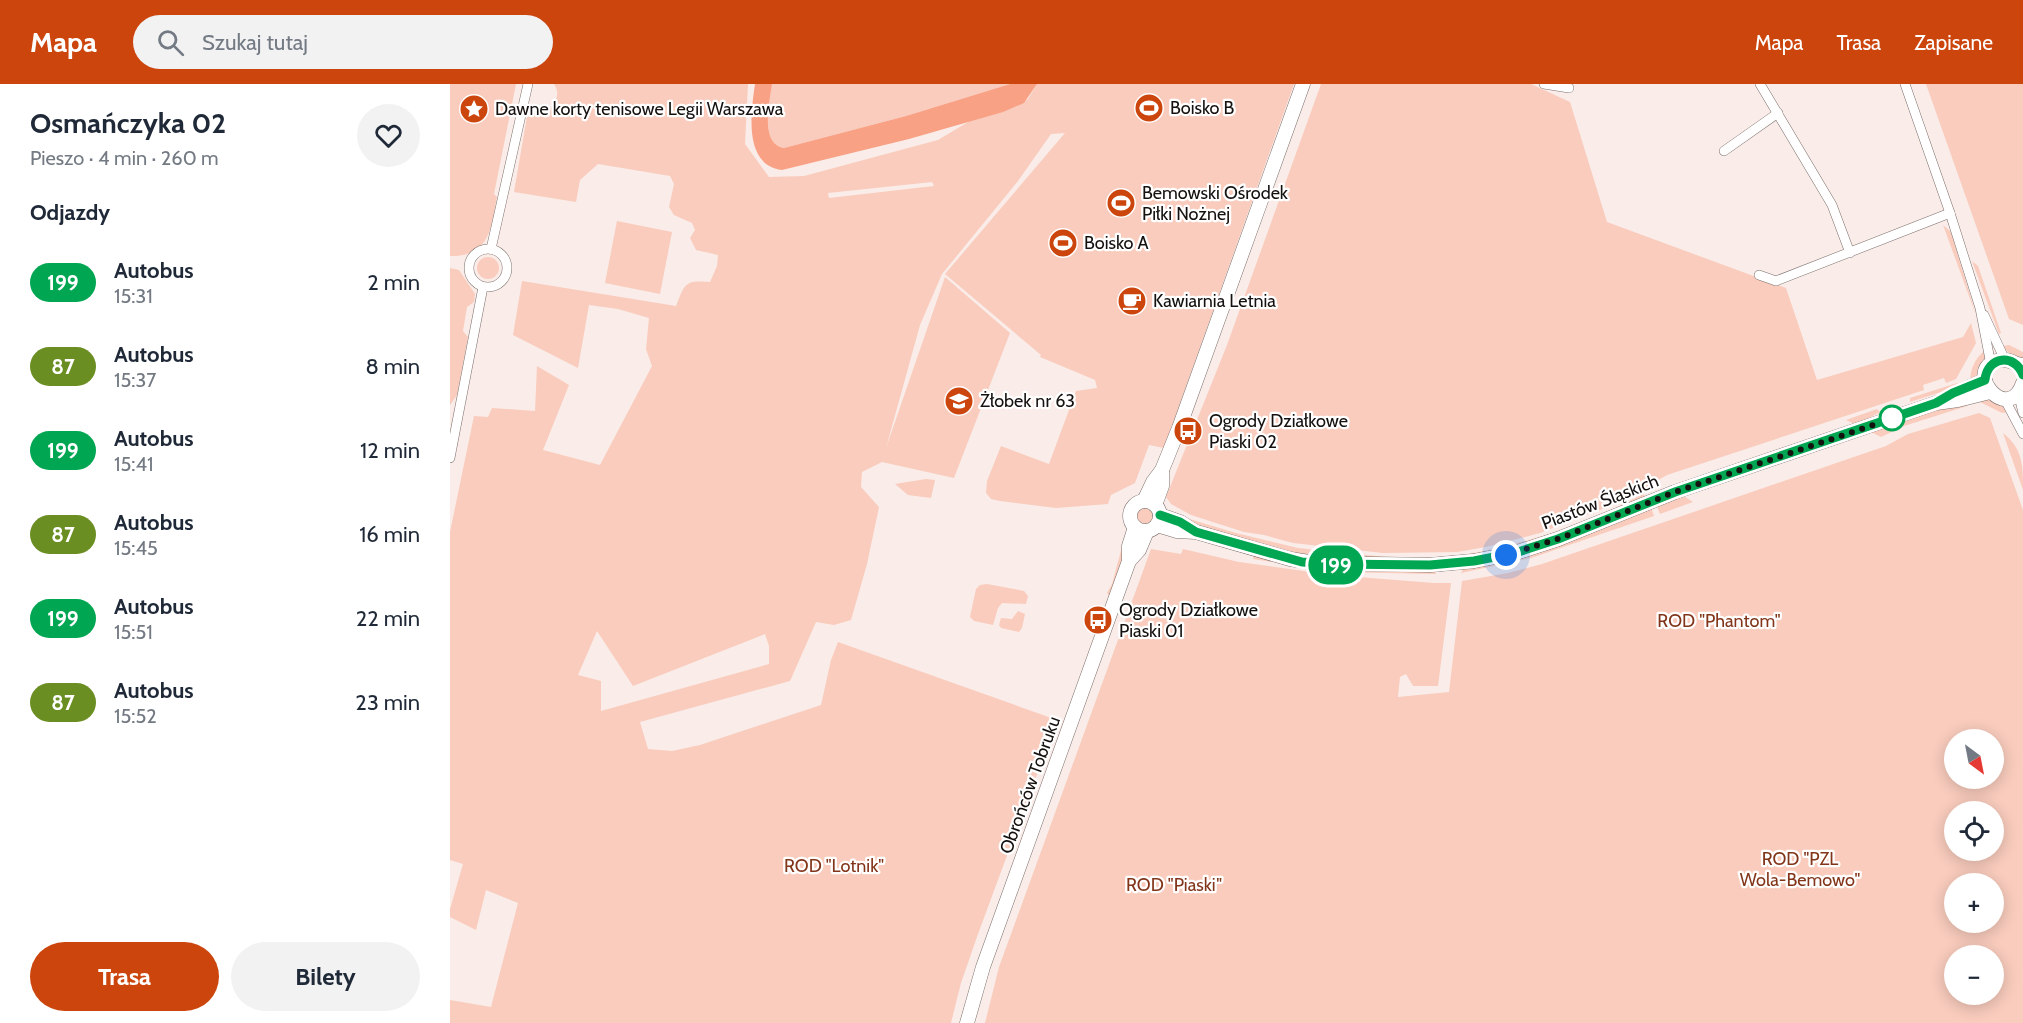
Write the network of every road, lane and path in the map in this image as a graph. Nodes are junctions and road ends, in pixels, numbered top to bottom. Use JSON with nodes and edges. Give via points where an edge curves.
{"nodes":[{"id":1,"x":528,"y":84,"type":"edge"},
{"id":2,"x":1304,"y":84,"type":"edge"},
{"id":3,"x":1544,"y":84,"type":"edge"},
{"id":4,"x":1760,"y":84,"type":"edge"},
{"id":5,"x":1905,"y":84,"type":"edge"},
{"id":6,"x":1566,"y":86,"type":"edge"},
{"id":7,"x":1778,"y":113,"type":"junction"},
{"id":8,"x":1724,"y":151,"type":"dead end"},
{"id":9,"x":1950,"y":213,"type":"junction"},
{"id":10,"x":491,"y":249,"type":"junction"},
{"id":11,"x":1850,"y":253,"type":"junction"},
{"id":12,"x":1759,"y":275,"type":"dead end"},
{"id":13,"x":483,"y":287,"type":"junction"},
{"id":14,"x":1980,"y":308,"type":"junction"},
{"id":15,"x":1991,"y":365,"type":"junction"},
{"id":16,"x":2017,"y":366,"type":"edge"},
{"id":17,"x":1987,"y":386,"type":"junction"},
{"id":18,"x":2021,"y":387,"type":"edge"},
{"id":19,"x":2004,"y":398,"type":"junction"},
{"id":20,"x":2023,"y":413,"type":"edge"},
{"id":21,"x":2023,"y":434,"type":"edge"},
{"id":22,"x":450,"y":458,"type":"edge"},
{"id":23,"x":1150,"y":517,"type":"junction"},
{"id":24,"x":967,"y":1023,"type":"edge"}],
"edges":[{"from":1,"to":10,"type":"street"},
{"from":2,"to":23,"type":"street","name":"Obrońców Tobruku","via":[[1162,470],[1153,482]]},
{"from":3,"to":6,"type":"street"},
{"from":4,"to":7,"type":"street"},
{"from":5,"to":9,"type":"street"},
{"from":7,"to":8,"type":"street"},
{"from":7,"to":11,"type":"street","via":[[1832,205]]},
{"from":9,"to":11,"type":"street"},
{"from":9,"to":14,"type":"street"},
{"from":10,"to":13,"type":"street","via":[[479,251],[469,266],[471,277]]},
{"from":10,"to":13,"type":"street","via":[[505,259],[507,271],[496,286]]},
{"from":11,"to":12,"type":"street","via":[[1776,281]]},
{"from":13,"to":22,"type":"street"},
{"from":14,"to":15,"type":"street"},
{"from":14,"to":16,"type":"street"},
{"from":15,"to":16,"type":"street","via":[[1995,362]]},
{"from":15,"to":17,"type":"street","via":[[1986,372]]},
{"from":17,"to":19,"type":"street","via":[[1996,397]]},
{"from":17,"to":23,"type":"street","name":"Piastów Śląskich","via":[[1953,393],[1936,403],[1675,492],[1558,539],[1474,561],[1430,565],[1290,560],[1196,532],[1180,522]]},
{"from":18,"to":19,"type":"street","via":[[2012,397]]},
{"from":18,"to":20,"type":"street"},
{"from":19,"to":21,"type":"street"},
{"from":23,"to":24,"type":"street","name":"Obrońców Tobruku","via":[[1129,546],[1129,561],[983,967]]}]}
